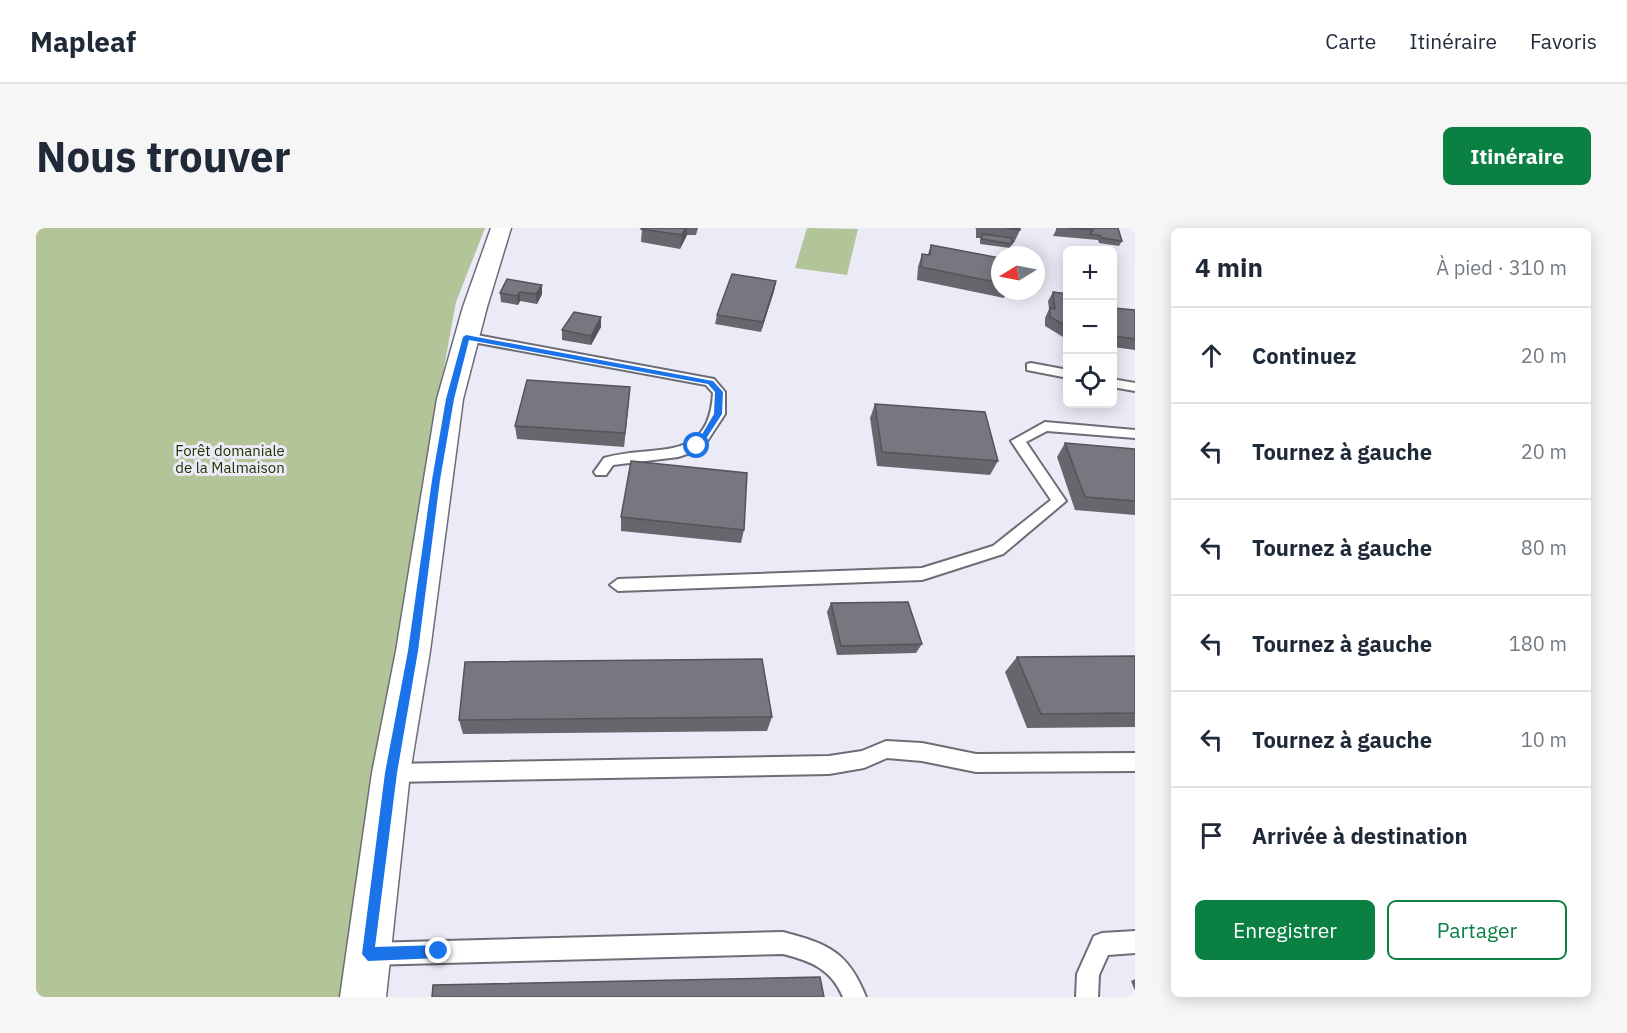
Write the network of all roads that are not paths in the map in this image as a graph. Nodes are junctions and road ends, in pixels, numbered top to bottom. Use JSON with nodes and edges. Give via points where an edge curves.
{"nodes":[{"id":1,"x":501,"y":228,"type":"edge"},
{"id":2,"x":466,"y":337,"type":"junction"},
{"id":3,"x":1031,"y":367,"type":"dead end"},
{"id":4,"x":1063,"y":373,"type":"edge"},
{"id":5,"x":1117,"y":384,"type":"edge"},
{"id":6,"x":1135,"y":387,"type":"edge"},
{"id":7,"x":1135,"y":434,"type":"edge"},
{"id":8,"x":601,"y":472,"type":"dead end"},
{"id":9,"x":618,"y":585,"type":"dead end"},
{"id":10,"x":1135,"y":762,"type":"edge"},
{"id":11,"x":391,"y":773,"type":"junction"},
{"id":12,"x":1135,"y":942,"type":"edge"},
{"id":13,"x":368,"y":954,"type":"junction"},
{"id":14,"x":363,"y":997,"type":"edge"},
{"id":15,"x":855,"y":997,"type":"edge"},
{"id":16,"x":1088,"y":997,"type":"edge"}],
"edges":[{"from":1,"to":2,"type":"street"},
{"from":2,"to":8,"type":"lane","via":[[710,382],[719,392],[718,414],[697,446],[609,461]]},
{"from":2,"to":11,"type":"street","via":[[450,399]]},
{"from":3,"to":4,"type":"lane"},
{"from":5,"to":6,"type":"lane"},
{"from":7,"to":9,"type":"lane","via":[[1045,426],[1018,441],[1059,501],[998,550],[922,574]]},
{"from":10,"to":11,"type":"lane","via":[[976,763],[886,749],[864,759],[829,765]]},
{"from":11,"to":13,"type":"street"},
{"from":12,"to":16,"type":"lane","via":[[1102,944],[1088,974]]},
{"from":13,"to":14,"type":"street"},
{"from":13,"to":15,"type":"lane","via":[[783,943],[821,952],[846,975]]}]}
